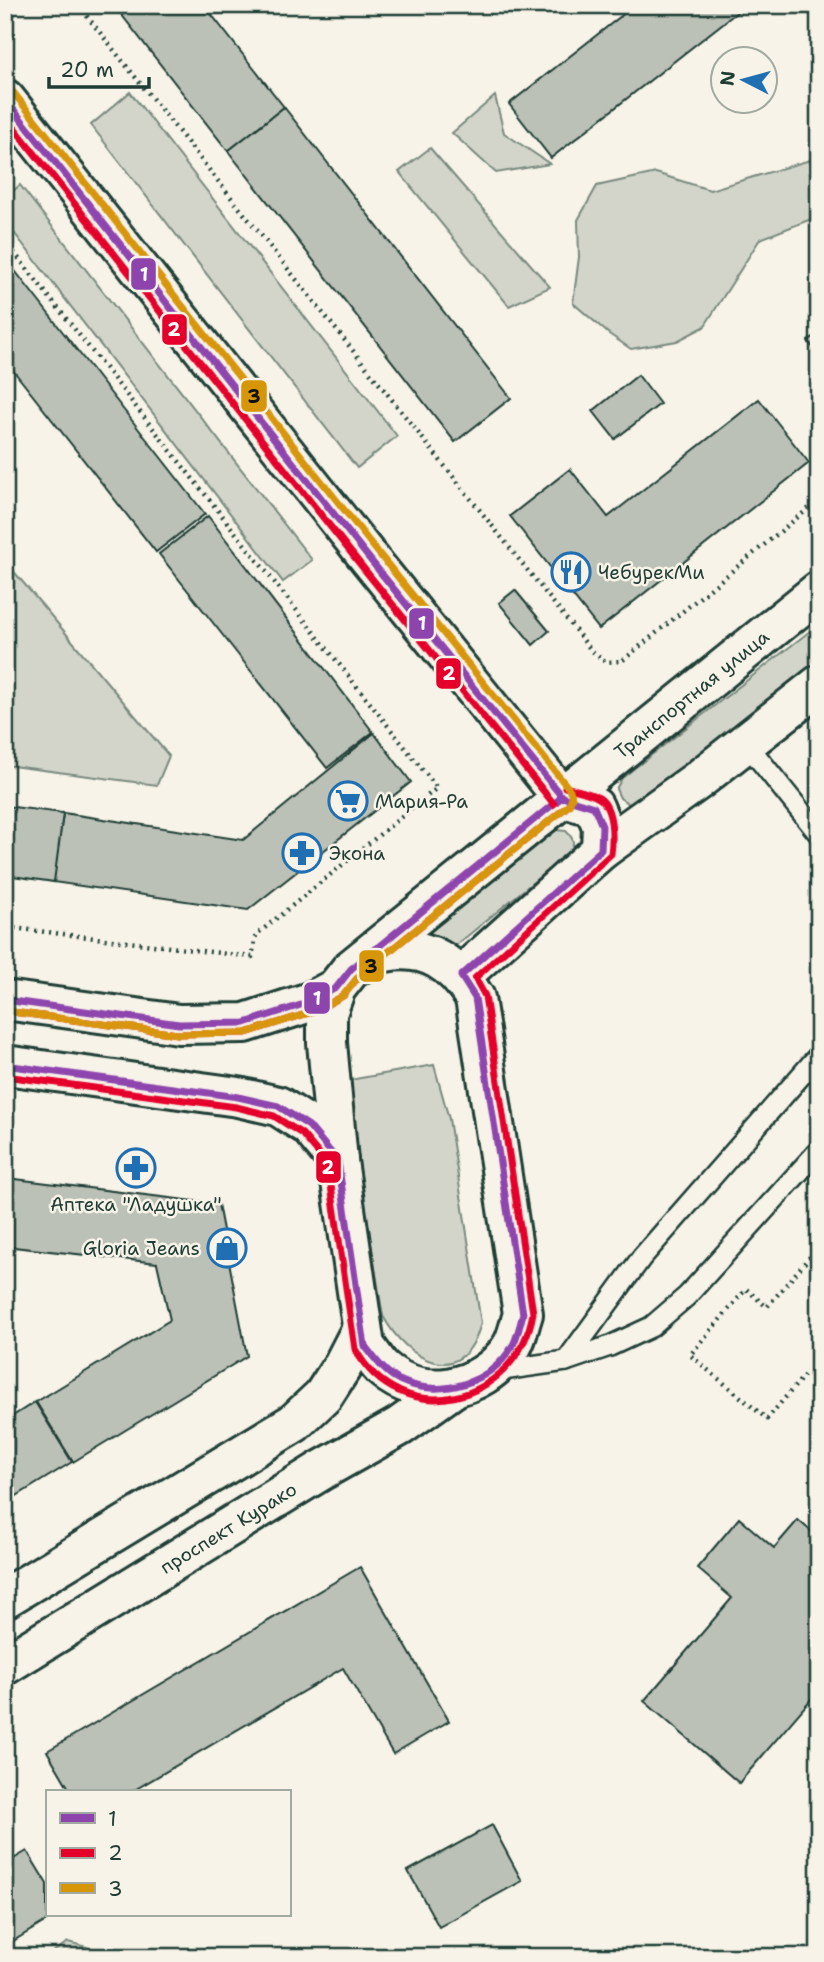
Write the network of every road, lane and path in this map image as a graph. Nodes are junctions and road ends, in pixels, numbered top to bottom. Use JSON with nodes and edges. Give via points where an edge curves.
{"nodes":[{"id":1,"x":78,"y":5,"type":"edge"},
{"id":2,"x":5,"y":99,"type":"edge"},
{"id":3,"x":5,"y":241,"type":"edge"},
{"id":4,"x":819,"y":500,"type":"edge"},
{"id":5,"x":819,"y":591,"type":"edge"},
{"id":6,"x":819,"y":685,"type":"edge"},
{"id":7,"x":746,"y":743,"type":"junction"},
{"id":8,"x":562,"y":797,"type":"junction"},
{"id":9,"x":815,"y":822,"type":"edge"},
{"id":10,"x":601,"y":850,"type":"junction"},
{"id":11,"x":5,"y":927,"type":"edge"},
{"id":12,"x":461,"y":976,"type":"junction"},
{"id":13,"x":344,"y":978,"type":"junction"},
{"id":14,"x":5,"y":1000,"type":"edge"},
{"id":15,"x":819,"y":1055,"type":"edge"},
{"id":16,"x":5,"y":1065,"type":"edge"},
{"id":17,"x":819,"y":1150,"type":"edge"},
{"id":18,"x":338,"y":1161,"type":"junction"},
{"id":19,"x":819,"y":1246,"type":"edge"},
{"id":20,"x":362,"y":1328,"type":"junction"},
{"id":21,"x":819,"y":1358,"type":"edge"},
{"id":22,"x":566,"y":1361,"type":"junction"},
{"id":23,"x":491,"y":1372,"type":"junction"},
{"id":24,"x":452,"y":1389,"type":"junction"},
{"id":25,"x":5,"y":1598,"type":"edge"},
{"id":26,"x":5,"y":1665,"type":"edge"}],
"edges":[{"from":1,"to":4,"type":"path","via":[[591,650],[606,662],[622,661]]},
{"from":2,"to":8,"type":"main road"},
{"from":3,"to":11,"type":"path","via":[[437,788],[256,935],[252,957]]},
{"from":5,"to":8,"type":"main road","name":"Транспортная улица"},
{"from":6,"to":7,"type":"main road"},
{"from":7,"to":9,"type":"lane"},
{"from":7,"to":10,"type":"main road"},
{"from":8,"to":10,"type":"main road","via":[[594,807],[602,826]]},
{"from":8,"to":13,"type":"main road","name":"Транспортная улица"},
{"from":10,"to":12,"type":"main road"},
{"from":12,"to":13,"type":"main road","via":[[444,962],[417,951],[384,952]]},
{"from":12,"to":23,"type":"main road","via":[[475,998],[523,1314],[512,1348]]},
{"from":13,"to":14,"type":"main road","via":[[310,1002],[245,1023],[180,1024]]},
{"from":13,"to":18,"type":"main road","via":[[327,1013]]},
{"from":15,"to":22,"type":"lane","via":[[642,1257]]},
{"from":16,"to":18,"type":"main road","via":[[278,1106],[309,1126]]},
{"from":17,"to":22,"type":"lane","via":[[687,1296],[651,1327]]},
{"from":18,"to":20,"type":"main road"},
{"from":19,"to":21,"type":"path","via":[[767,1307],[746,1289],[690,1354],[767,1419]]},
{"from":20,"to":24,"type":"main road","via":[[365,1346],[383,1368],[413,1386]]},
{"from":20,"to":25,"type":"main road","via":[[323,1396],[294,1423]]},
{"from":22,"to":23,"type":"lane"},
{"from":23,"to":24,"type":"main road"},
{"from":24,"to":26,"type":"main road","name":"проспект Курако","via":[[400,1426]]}]}
